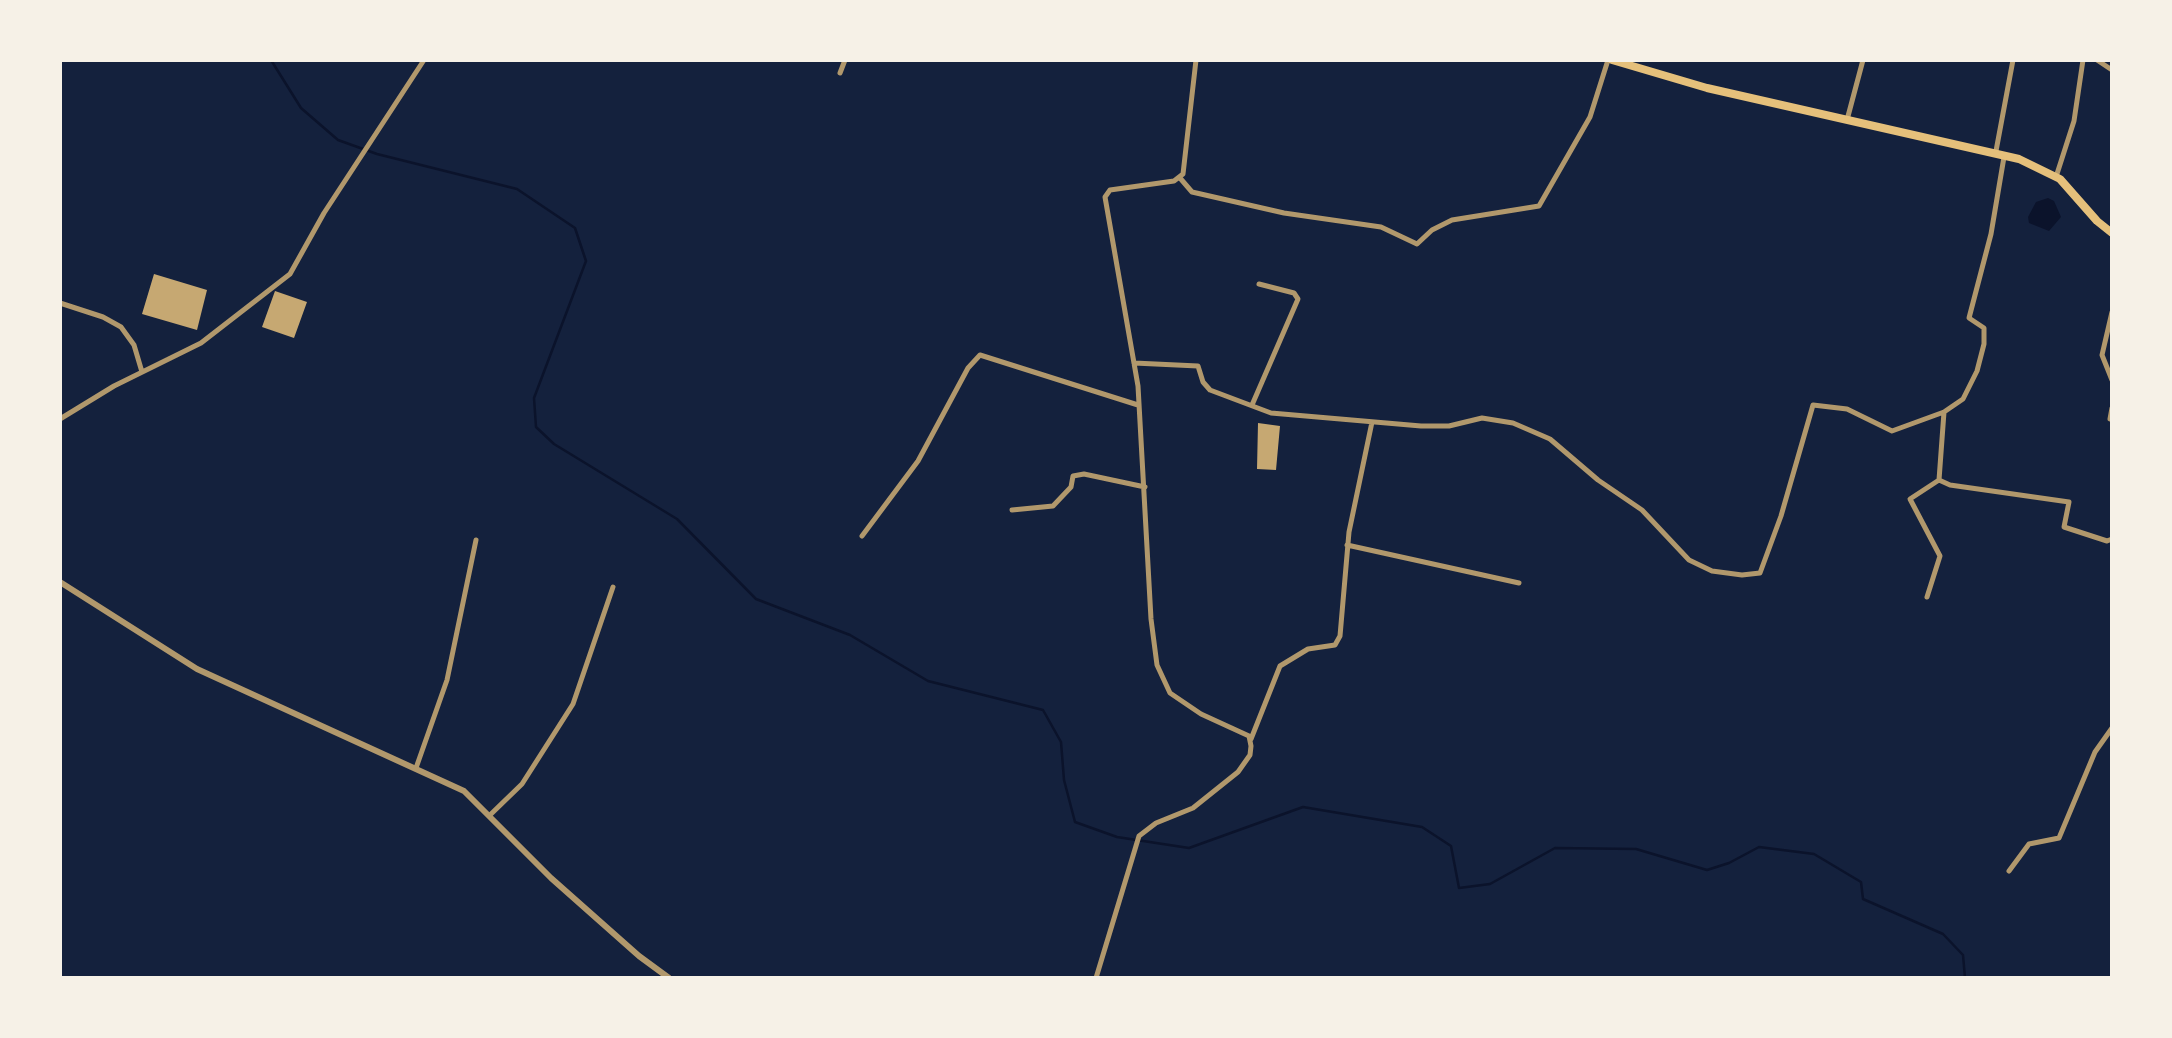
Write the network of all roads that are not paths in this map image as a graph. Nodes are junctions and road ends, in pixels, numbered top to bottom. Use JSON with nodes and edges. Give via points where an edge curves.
{"nodes":[{"id":1,"x":424,"y":60,"type":"edge"},
{"id":2,"x":845,"y":60,"type":"edge"},
{"id":3,"x":1196,"y":60,"type":"edge"},
{"id":4,"x":1610,"y":60,"type":"edge"},
{"id":5,"x":1863,"y":60,"type":"edge"},
{"id":6,"x":2013,"y":60,"type":"edge"},
{"id":7,"x":2083,"y":60,"type":"edge"},
{"id":8,"x":2097,"y":60,"type":"edge"},
{"id":9,"x":2112,"y":70,"type":"edge"},
{"id":10,"x":840,"y":73,"type":"dead end"},
{"id":11,"x":1847,"y":120,"type":"junction"},
{"id":12,"x":2000,"y":153,"type":"junction"},
{"id":13,"x":2056,"y":176,"type":"junction"},
{"id":14,"x":1180,"y":178,"type":"junction"},
{"id":15,"x":2112,"y":233,"type":"edge"},
{"id":16,"x":1258,"y":284,"type":"dead end"},
{"id":17,"x":60,"y":304,"type":"edge"},
{"id":18,"x":2112,"y":312,"type":"edge"},
{"id":19,"x":1134,"y":364,"type":"junction"},
{"id":20,"x":142,"y":372,"type":"junction"},
{"id":21,"x":2112,"y":380,"type":"edge"},
{"id":22,"x":1138,"y":405,"type":"junction"},
{"id":23,"x":1252,"y":406,"type":"junction"},
{"id":24,"x":2112,"y":408,"type":"edge"},
{"id":25,"x":1944,"y":412,"type":"junction"},
{"id":26,"x":60,"y":419,"type":"edge"},
{"id":27,"x":2110,"y":419,"type":"edge"},
{"id":28,"x":1372,"y":422,"type":"junction"},
{"id":29,"x":1938,"y":480,"type":"junction"},
{"id":30,"x":1144,"y":488,"type":"junction"},
{"id":31,"x":1012,"y":510,"type":"dead end"},
{"id":32,"x":862,"y":536,"type":"dead end"},
{"id":33,"x":2112,"y":539,"type":"edge"},
{"id":34,"x":476,"y":540,"type":"dead end"},
{"id":35,"x":1348,"y":545,"type":"junction"},
{"id":36,"x":60,"y":582,"type":"edge"},
{"id":37,"x":1519,"y":583,"type":"dead end"},
{"id":38,"x":613,"y":587,"type":"dead end"},
{"id":39,"x":1928,"y":598,"type":"dead end"},
{"id":40,"x":2112,"y":728,"type":"edge"},
{"id":41,"x":1250,"y":741,"type":"junction"},
{"id":42,"x":416,"y":768,"type":"junction"},
{"id":43,"x":490,"y":815,"type":"junction"},
{"id":44,"x":2010,"y":871,"type":"dead end"},
{"id":45,"x":668,"y":978,"type":"edge"},
{"id":46,"x":1096,"y":978,"type":"edge"}],
"edges":[{"from":1,"to":20,"type":"street","via":[[290,274],[201,343]]},
{"from":2,"to":10,"type":"street"},
{"from":3,"to":14,"type":"street"},
{"from":4,"to":11,"type":"main road"},
{"from":4,"to":14,"type":"street","via":[[1590,117],[1539,206],[1452,220],[1416,244],[1381,227],[1192,192]]},
{"from":5,"to":11,"type":"street"},
{"from":6,"to":12,"type":"street"},
{"from":7,"to":13,"type":"street","via":[[2074,121]]},
{"from":8,"to":9,"type":"street"},
{"from":11,"to":12,"type":"main road"},
{"from":12,"to":13,"type":"main road"},
{"from":12,"to":25,"type":"street","via":[[1991,234],[1968,318],[1984,328],[1984,344],[1963,399]]},
{"from":13,"to":15,"type":"main road"},
{"from":14,"to":19,"type":"street","via":[[1110,190],[1105,198]]},
{"from":16,"to":23,"type":"street","via":[[1298,298]]},
{"from":17,"to":20,"type":"street","via":[[121,327]]},
{"from":18,"to":21,"type":"street","via":[[2102,355]]},
{"from":19,"to":22,"type":"street"},
{"from":19,"to":23,"type":"street","via":[[1198,366],[1210,390]]},
{"from":20,"to":26,"type":"street"},
{"from":22,"to":30,"type":"street"},
{"from":22,"to":32,"type":"street","via":[[980,355],[918,461]]},
{"from":23,"to":28,"type":"street"},
{"from":24,"to":27,"type":"street"},
{"from":25,"to":28,"type":"street","via":[[1892,431],[1848,409],[1813,406],[1760,573],[1742,576],[1689,560],[1642,510],[1550,438],[1513,422]]},
{"from":25,"to":29,"type":"street"},
{"from":28,"to":35,"type":"street"},
{"from":29,"to":33,"type":"street","via":[[2069,502],[2064,527]]},
{"from":29,"to":39,"type":"street","via":[[1910,498],[1940,556]]},
{"from":30,"to":31,"type":"street","via":[[1084,474],[1073,476],[1053,506]]},
{"from":30,"to":41,"type":"street","via":[[1157,665],[1170,693]]},
{"from":34,"to":42,"type":"street","via":[[448,680]]},
{"from":35,"to":37,"type":"street"},
{"from":35,"to":41,"type":"street","via":[[1335,646],[1308,650],[1280,666]]},
{"from":36,"to":42,"type":"street","via":[[197,669]]},
{"from":38,"to":43,"type":"street","via":[[573,704],[522,784]]},
{"from":40,"to":44,"type":"street","via":[[2095,752],[2060,838],[2029,844]]},
{"from":41,"to":46,"type":"street","via":[[1238,772],[1193,808],[1139,836]]},
{"from":42,"to":43,"type":"street","via":[[464,791]]},
{"from":43,"to":45,"type":"street","via":[[551,878]]}]}
